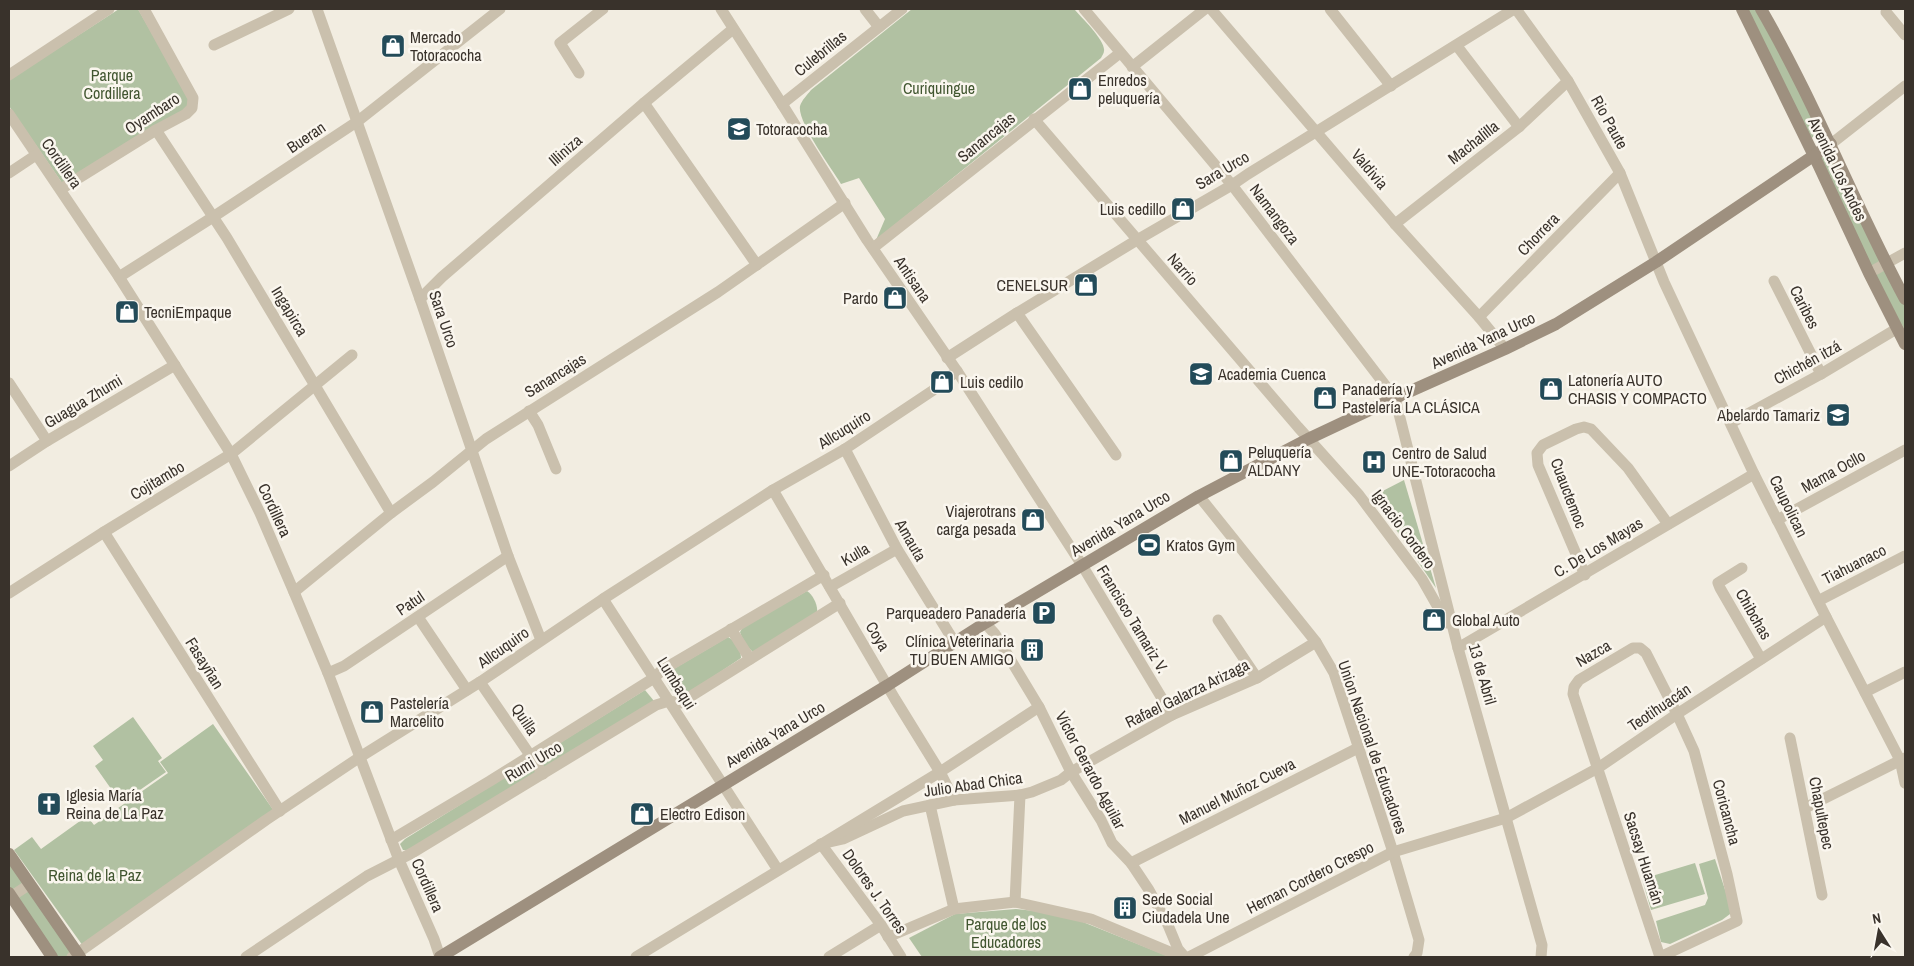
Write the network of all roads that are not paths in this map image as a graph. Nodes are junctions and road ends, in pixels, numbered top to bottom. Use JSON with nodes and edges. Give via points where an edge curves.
{"nodes":[{"id":1,"x":108,"y":9,"type":"edge"},
{"id":2,"x":144,"y":9,"type":"edge"},
{"id":3,"x":289,"y":9,"type":"edge"},
{"id":4,"x":316,"y":9,"type":"edge"},
{"id":5,"x":500,"y":9,"type":"edge"},
{"id":6,"x":603,"y":9,"type":"edge"},
{"id":7,"x":720,"y":9,"type":"edge"},
{"id":8,"x":865,"y":9,"type":"edge"},
{"id":9,"x":902,"y":9,"type":"edge"},
{"id":10,"x":1084,"y":9,"type":"edge"},
{"id":11,"x":1205,"y":9,"type":"edge"},
{"id":12,"x":1211,"y":9,"type":"edge"},
{"id":13,"x":1330,"y":9,"type":"edge"},
{"id":14,"x":1515,"y":9,"type":"edge"},
{"id":15,"x":1742,"y":9,"type":"edge"},
{"id":16,"x":1761,"y":9,"type":"edge"},
{"id":17,"x":94,"y":12,"type":"edge"},
{"id":18,"x":1886,"y":12,"type":"dead end"},
{"id":19,"x":879,"y":27,"type":"junction"},
{"id":20,"x":733,"y":29,"type":"junction"},
{"id":21,"x":1905,"y":35,"type":"edge"},
{"id":22,"x":214,"y":44,"type":"dead end"},
{"id":23,"x":1457,"y":46,"type":"junction"},
{"id":24,"x":1120,"y":53,"type":"junction"},
{"id":25,"x":1132,"y":67,"type":"junction"},
{"id":26,"x":579,"y":73,"type":"dead end"},
{"id":27,"x":9,"y":75,"type":"edge"},
{"id":28,"x":1568,"y":81,"type":"junction"},
{"id":29,"x":1391,"y":86,"type":"junction"},
{"id":30,"x":1905,"y":86,"type":"edge"},
{"id":31,"x":644,"y":103,"type":"junction"},
{"id":32,"x":782,"y":104,"type":"junction"},
{"id":33,"x":9,"y":114,"type":"edge"},
{"id":34,"x":1034,"y":119,"type":"junction"},
{"id":35,"x":358,"y":122,"type":"junction"},
{"id":36,"x":1519,"y":126,"type":"junction"},
{"id":37,"x":156,"y":130,"type":"junction"},
{"id":38,"x":1317,"y":132,"type":"junction"},
{"id":39,"x":1831,"y":144,"type":"junction"},
{"id":40,"x":36,"y":155,"type":"junction"},
{"id":41,"x":1814,"y":157,"type":"junction"},
{"id":42,"x":9,"y":173,"type":"edge"},
{"id":43,"x":1620,"y":173,"type":"junction"},
{"id":44,"x":1232,"y":185,"type":"junction"},
{"id":45,"x":61,"y":188,"type":"junction"},
{"id":46,"x":845,"y":203,"type":"junction"},
{"id":47,"x":214,"y":217,"type":"junction"},
{"id":48,"x":1395,"y":224,"type":"junction"},
{"id":49,"x":1137,"y":240,"type":"junction"},
{"id":50,"x":873,"y":248,"type":"junction"},
{"id":51,"x":1905,"y":253,"type":"edge"},
{"id":52,"x":1656,"y":262,"type":"junction"},
{"id":53,"x":1886,"y":262,"type":"junction"},
{"id":54,"x":757,"y":265,"type":"junction"},
{"id":55,"x":1869,"y":273,"type":"junction"},
{"id":56,"x":119,"y":277,"type":"junction"},
{"id":57,"x":1774,"y":281,"type":"dead end"},
{"id":58,"x":420,"y":299,"type":"junction"},
{"id":59,"x":1905,"y":299,"type":"edge"},
{"id":60,"x":1017,"y":313,"type":"junction"},
{"id":61,"x":1480,"y":317,"type":"junction"},
{"id":62,"x":1898,"y":328,"type":"junction"},
{"id":63,"x":1905,"y":344,"type":"edge"},
{"id":64,"x":1505,"y":349,"type":"junction"},
{"id":65,"x":352,"y":356,"type":"dead end"},
{"id":66,"x":947,"y":358,"type":"junction"},
{"id":67,"x":175,"y":365,"type":"junction"},
{"id":68,"x":957,"y":371,"type":"junction"},
{"id":69,"x":1821,"y":374,"type":"junction"},
{"id":70,"x":9,"y":383,"type":"edge"},
{"id":71,"x":315,"y":385,"type":"junction"},
{"id":72,"x":1395,"y":398,"type":"junction"},
{"id":73,"x":529,"y":410,"type":"junction"},
{"id":74,"x":1731,"y":423,"type":"junction"},
{"id":75,"x":1308,"y":439,"type":"junction"},
{"id":76,"x":47,"y":442,"type":"junction"},
{"id":77,"x":844,"y":449,"type":"junction"},
{"id":78,"x":1905,"y":450,"type":"edge"},
{"id":79,"x":471,"y":451,"type":"junction"},
{"id":80,"x":230,"y":454,"type":"junction"},
{"id":81,"x":1116,"y":455,"type":"dead end"},
{"id":82,"x":9,"y":466,"type":"edge"},
{"id":83,"x":556,"y":469,"type":"dead end"},
{"id":84,"x":1754,"y":474,"type":"junction"},
{"id":85,"x":773,"y":490,"type":"junction"},
{"id":86,"x":1199,"y":496,"type":"junction"},
{"id":87,"x":391,"y":513,"type":"junction"},
{"id":88,"x":1777,"y":520,"type":"junction"},
{"id":89,"x":1668,"y":524,"type":"junction"},
{"id":90,"x":104,"y":532,"type":"junction"},
{"id":91,"x":897,"y":549,"type":"junction"},
{"id":92,"x":508,"y":556,"type":"junction"},
{"id":93,"x":1905,"y":556,"type":"edge"},
{"id":94,"x":1082,"y":564,"type":"junction"},
{"id":95,"x":1742,"y":568,"type":"dead end"},
{"id":96,"x":824,"y":575,"type":"junction"},
{"id":97,"x":1585,"y":575,"type":"junction"},
{"id":98,"x":830,"y":587,"type":"junction"},
{"id":99,"x":294,"y":592,"type":"junction"},
{"id":100,"x":9,"y":593,"type":"edge"},
{"id":101,"x":603,"y":599,"type":"junction"},
{"id":102,"x":1818,"y":601,"type":"junction"},
{"id":103,"x":840,"y":603,"type":"junction"},
{"id":104,"x":418,"y":617,"type":"junction"},
{"id":105,"x":1826,"y":617,"type":"junction"},
{"id":106,"x":1218,"y":620,"type":"dead end"},
{"id":107,"x":985,"y":623,"type":"junction"},
{"id":108,"x":731,"y":629,"type":"junction"},
{"id":109,"x":541,"y":640,"type":"junction"},
{"id":110,"x":1316,"y":642,"type":"junction"},
{"id":111,"x":955,"y":643,"type":"junction"},
{"id":112,"x":1458,"y":648,"type":"junction"},
{"id":113,"x":750,"y":659,"type":"junction"},
{"id":114,"x":1761,"y":659,"type":"junction"},
{"id":115,"x":1905,"y":672,"type":"edge"},
{"id":116,"x":328,"y":674,"type":"junction"},
{"id":117,"x":654,"y":678,"type":"junction"},
{"id":118,"x":1256,"y":678,"type":"junction"},
{"id":119,"x":480,"y":682,"type":"junction"},
{"id":120,"x":888,"y":684,"type":"junction"},
{"id":121,"x":467,"y":690,"type":"junction"},
{"id":122,"x":1865,"y":692,"type":"junction"},
{"id":123,"x":669,"y":701,"type":"junction"},
{"id":124,"x":1039,"y":707,"type":"junction"},
{"id":125,"x":1677,"y":714,"type":"junction"},
{"id":126,"x":1172,"y":715,"type":"junction"},
{"id":127,"x":1790,"y":738,"type":"dead end"},
{"id":128,"x":1358,"y":748,"type":"junction"},
{"id":129,"x":530,"y":756,"type":"junction"},
{"id":130,"x":360,"y":757,"type":"junction"},
{"id":131,"x":1903,"y":759,"type":"edge"},
{"id":132,"x":1598,"y":768,"type":"junction"},
{"id":133,"x":940,"y":772,"type":"junction"},
{"id":134,"x":1071,"y":772,"type":"junction"},
{"id":135,"x":543,"y":774,"type":"junction"},
{"id":136,"x":1905,"y":784,"type":"edge"},
{"id":137,"x":722,"y":786,"type":"junction"},
{"id":138,"x":1020,"y":795,"type":"junction"},
{"id":139,"x":954,"y":800,"type":"junction"},
{"id":140,"x":930,"y":805,"type":"junction"},
{"id":141,"x":1805,"y":808,"type":"junction"},
{"id":142,"x":280,"y":811,"type":"junction"},
{"id":143,"x":1506,"y":818,"type":"junction"},
{"id":144,"x":391,"y":840,"type":"junction"},
{"id":145,"x":821,"y":844,"type":"junction"},
{"id":146,"x":1393,"y":852,"type":"junction"},
{"id":147,"x":9,"y":854,"type":"edge"},
{"id":148,"x":399,"y":860,"type":"junction"},
{"id":149,"x":1131,"y":863,"type":"junction"},
{"id":150,"x":778,"y":870,"type":"junction"},
{"id":151,"x":30,"y":884,"type":"junction"},
{"id":152,"x":1822,"y":895,"type":"dead end"},
{"id":153,"x":9,"y":896,"type":"edge"},
{"id":154,"x":1015,"y":902,"type":"junction"},
{"id":155,"x":954,"y":909,"type":"junction"},
{"id":156,"x":1737,"y":921,"type":"joint"},
{"id":157,"x":881,"y":925,"type":"junction"},
{"id":158,"x":888,"y":936,"type":"junction"},
{"id":159,"x":656,"y":952,"type":"edge"},
{"id":160,"x":76,"y":956,"type":"edge"},
{"id":161,"x":52,"y":957,"type":"edge"},
{"id":162,"x":246,"y":957,"type":"edge"},
{"id":163,"x":440,"y":957,"type":"edge"},
{"id":164,"x":636,"y":957,"type":"edge"},
{"id":165,"x":829,"y":957,"type":"edge"},
{"id":166,"x":901,"y":957,"type":"edge"},
{"id":167,"x":1184,"y":957,"type":"edge"},
{"id":168,"x":1189,"y":957,"type":"edge"},
{"id":169,"x":1414,"y":957,"type":"edge"},
{"id":170,"x":1541,"y":957,"type":"edge"},
{"id":171,"x":1660,"y":957,"type":"edge"}],
"edges":[{"from":1,"to":17,"type":"street"},
{"from":2,"to":37,"type":"street","name":"Oyambaro","via":[[194,103],[186,114]]},
{"from":3,"to":22,"type":"street"},
{"from":4,"to":35,"type":"street","name":"Sara Urco"},
{"from":5,"to":35,"type":"street","name":"Bueran"},
{"from":6,"to":26,"type":"street","via":[[560,43]]},
{"from":7,"to":20,"type":"street","name":"Antisana"},
{"from":8,"to":19,"type":"street"},
{"from":9,"to":19,"type":"street","name":"Culebrillas"},
{"from":10,"to":24,"type":"street","name":"Namangoza"},
{"from":11,"to":25,"type":"street"},
{"from":12,"to":38,"type":"street","name":"Valdivia"},
{"from":13,"to":29,"type":"street"},
{"from":14,"to":23,"type":"street","name":"Sara Urco"},
{"from":14,"to":28,"type":"street","name":"Rio Paute"},
{"from":15,"to":41,"type":"street","name":"Avenida Los Andes"},
{"from":16,"to":39,"type":"street","name":"Avenida Los Andes"},
{"from":17,"to":27,"type":"street"},
{"from":18,"to":21,"type":"street"},
{"from":19,"to":32,"type":"street","name":"Culebrillas"},
{"from":20,"to":31,"type":"street","name":"Illiniza"},
{"from":20,"to":32,"type":"street","name":"Antisana"},
{"from":23,"to":29,"type":"street","name":"Sara Urco"},
{"from":23,"to":36,"type":"street"},
{"from":24,"to":25,"type":"street","name":"Namangoza"},
{"from":24,"to":34,"type":"street","name":"Sanancajas"},
{"from":25,"to":44,"type":"street","name":"Namangoza"},
{"from":28,"to":36,"type":"street","name":"Machalilla"},
{"from":28,"to":43,"type":"street","name":"Rio Paute"},
{"from":29,"to":38,"type":"street","name":"Sara Urco"},
{"from":30,"to":39,"type":"street"},
{"from":31,"to":54,"type":"street"},
{"from":31,"to":58,"type":"street","name":"Illiniza"},
{"from":32,"to":46,"type":"street","name":"Antisana"},
{"from":33,"to":40,"type":"street","name":"Cordillera"},
{"from":34,"to":49,"type":"street","name":"Narrio"},
{"from":34,"to":50,"type":"street","name":"Sanancajas"},
{"from":35,"to":47,"type":"street","name":"Bueran"},
{"from":35,"to":58,"type":"street","name":"Sara Urco"},
{"from":36,"to":48,"type":"street","name":"Machalilla"},
{"from":37,"to":45,"type":"street","name":"Oyambaro"},
{"from":37,"to":47,"type":"street","name":"Ingapirca"},
{"from":38,"to":44,"type":"street","name":"Sara Urco"},
{"from":38,"to":48,"type":"street","name":"Valdivia"},
{"from":39,"to":41,"type":"street","name":"Avenida Yana Urco"},
{"from":39,"to":53,"type":"street","name":"Avenida Los Andes"},
{"from":40,"to":42,"type":"street"},
{"from":40,"to":45,"type":"street","name":"Cordillera"},
{"from":41,"to":52,"type":"street","name":"Avenida Yana Urco"},
{"from":41,"to":55,"type":"street","name":"Avenida Los Andes"},
{"from":43,"to":52,"type":"street","name":"Rio Paute"},
{"from":43,"to":61,"type":"street","name":"Chorrera"},
{"from":44,"to":49,"type":"street","name":"Sara Urco"},
{"from":44,"to":72,"type":"street","name":"Namangoza"},
{"from":45,"to":56,"type":"street","name":"Cordillera"},
{"from":46,"to":50,"type":"street","name":"Antisana"},
{"from":46,"to":54,"type":"street","name":"Sanancajas"},
{"from":47,"to":56,"type":"street","name":"Bueran"},
{"from":47,"to":71,"type":"street","name":"Ingapirca"},
{"from":48,"to":61,"type":"street","name":"Valdivia"},
{"from":49,"to":60,"type":"street","name":"Sara Urco"},
{"from":49,"to":75,"type":"street","name":"Narrio"},
{"from":50,"to":66,"type":"street","name":"Antisana"},
{"from":51,"to":53,"type":"street"},
{"from":52,"to":64,"type":"street","name":"Avenida Yana Urco","via":[[1556,324]]},
{"from":52,"to":74,"type":"street","name":"Caupolican"},
{"from":53,"to":55,"type":"street"},
{"from":53,"to":59,"type":"street","name":"Avenida Los Andes"},
{"from":54,"to":73,"type":"street","name":"Sanancajas"},
{"from":55,"to":62,"type":"street","name":"Avenida Los Andes"},
{"from":56,"to":67,"type":"street","name":"Cordillera"},
{"from":57,"to":69,"type":"street","name":"Caribes"},
{"from":58,"to":79,"type":"street","name":"Sara Urco"},
{"from":60,"to":66,"type":"street","name":"Sara Urco"},
{"from":60,"to":81,"type":"street"},
{"from":61,"to":64,"type":"street","name":"Valdivia"},
{"from":62,"to":63,"type":"street","name":"Avenida Los Andes"},
{"from":62,"to":69,"type":"street","name":"Chichén itzá"},
{"from":64,"to":72,"type":"street","name":"Avenida Yana Urco"},
{"from":65,"to":71,"type":"street","name":"Cojitambo"},
{"from":66,"to":68,"type":"street","name":"Antisana"},
{"from":67,"to":76,"type":"street","name":"Guagua Zhumi"},
{"from":67,"to":80,"type":"street","name":"Cordillera"},
{"from":68,"to":77,"type":"street","name":"Allcuquiro"},
{"from":68,"to":94,"type":"street","name":"Antisana"},
{"from":69,"to":74,"type":"street","name":"Chichén itzá"},
{"from":70,"to":76,"type":"street"},
{"from":71,"to":80,"type":"street","name":"Cojitambo"},
{"from":71,"to":87,"type":"street","name":"Ingapirca"},
{"from":72,"to":75,"type":"street","name":"Avenida Yana Urco"},
{"from":72,"to":112,"type":"street","name":"13 de Abril"},
{"from":73,"to":79,"type":"street","name":"Sanancajas"},
{"from":73,"to":83,"type":"street"},
{"from":74,"to":84,"type":"street","name":"Caupolican"},
{"from":75,"to":86,"type":"street","name":"Avenida Yana Urco"},
{"from":75,"to":112,"type":"street","name":"Ignacio Cordero","via":[[1359,495],[1394,540],[1432,595]]},
{"from":76,"to":82,"type":"street","name":"Guagua Zhumi"},
{"from":77,"to":85,"type":"street","name":"Allcuquiro"},
{"from":77,"to":91,"type":"street","name":"Amauta"},
{"from":78,"to":88,"type":"street","name":"Mama Ocllo"},
{"from":79,"to":87,"type":"street","name":"Sanancajas"},
{"from":79,"to":92,"type":"street","name":"Sara Urco"},
{"from":80,"to":90,"type":"street","name":"Cojitambo"},
{"from":80,"to":99,"type":"street","name":"Cordillera"},
{"from":84,"to":88,"type":"street","name":"Caupolican"},
{"from":84,"to":89,"type":"street","name":"C. De Los Mayas"},
{"from":85,"to":96,"type":"street","name":"Coya"},
{"from":85,"to":101,"type":"street","name":"Allcuquiro"},
{"from":86,"to":94,"type":"street","name":"Avenida Yana Urco"},
{"from":86,"to":110,"type":"street","name":"Union Nacional de Educadores"},
{"from":87,"to":99,"type":"street","name":"Sanancajas"},
{"from":88,"to":102,"type":"street","name":"Caupolican"},
{"from":89,"to":97,"type":"street","name":"C. De Los Mayas"},
{"from":89,"to":97,"type":"street","name":"Cuauctemoc","via":[[1628,468],[1591,429],[1576,429],[1543,445],[1537,453],[1538,465]]},
{"from":90,"to":100,"type":"street","name":"Cojitambo"},
{"from":90,"to":142,"type":"street","name":"Fasayñan"},
{"from":91,"to":98,"type":"street","name":"Kulla"},
{"from":91,"to":111,"type":"street","name":"Amauta"},
{"from":92,"to":104,"type":"street","name":"Patul"},
{"from":92,"to":109,"type":"street","name":"Sara Urco"},
{"from":93,"to":102,"type":"street","name":"Tiahuanaco"},
{"from":94,"to":107,"type":"street","name":"Avenida Yana Urco"},
{"from":94,"to":126,"type":"street","name":"Francisco Tamariz V."},
{"from":95,"to":114,"type":"street","name":"Chibchas","via":[[1718,582]]},
{"from":96,"to":98,"type":"street","name":"Coya"},
{"from":96,"to":108,"type":"street","name":"Rumi Urco"},
{"from":97,"to":112,"type":"street","name":"C. De Los Mayas"},
{"from":98,"to":103,"type":"street","name":"Coya"},
{"from":99,"to":116,"type":"street","name":"Cordillera"},
{"from":101,"to":109,"type":"street","name":"Allcuquiro"},
{"from":101,"to":117,"type":"street","name":"Lumbaqui"},
{"from":102,"to":105,"type":"street","name":"Caupolican"},
{"from":103,"to":113,"type":"street","name":"Rumi Urco"},
{"from":103,"to":120,"type":"street","name":"Coya"},
{"from":104,"to":116,"type":"street","name":"Patul"},
{"from":104,"to":121,"type":"street"},
{"from":105,"to":114,"type":"street","name":"Teotihuacán"},
{"from":105,"to":122,"type":"street","name":"Caupolican"},
{"from":106,"to":118,"type":"street"},
{"from":107,"to":111,"type":"street","name":"Avenida Yana Urco"},
{"from":107,"to":124,"type":"street","name":"Víctor Gerardo Aguilar"},
{"from":108,"to":113,"type":"street"},
{"from":108,"to":117,"type":"street","name":"Rumi Urco"},
{"from":109,"to":119,"type":"street","name":"Allcuquiro"},
{"from":110,"to":118,"type":"street","name":"Rafael Galarza Arizaga"},
{"from":110,"to":128,"type":"street","name":"Union Nacional de Educadores","via":[[1334,673]]},
{"from":111,"to":120,"type":"street","name":"Avenida Yana Urco"},
{"from":112,"to":143,"type":"street","name":"13 de Abril"},
{"from":113,"to":123,"type":"street","name":"Rumi Urco","via":[[680,703]]},
{"from":114,"to":125,"type":"street","name":"Teotihuacán"},
{"from":115,"to":122,"type":"street"},
{"from":116,"to":130,"type":"street","name":"Cordillera"},
{"from":117,"to":123,"type":"street","name":"Lumbaqui"},
{"from":117,"to":129,"type":"street","name":"Rumi Urco"},
{"from":118,"to":126,"type":"street","name":"Rafael Galarza Arizaga"},
{"from":119,"to":121,"type":"street","name":"Allcuquiro"},
{"from":119,"to":129,"type":"street","name":"Quilla"},
{"from":120,"to":133,"type":"street","name":"Coya"},
{"from":120,"to":137,"type":"street","name":"Avenida Yana Urco"},
{"from":121,"to":130,"type":"street","name":"Allcuquiro"},
{"from":122,"to":131,"type":"street","name":"Caupolican"},
{"from":123,"to":135,"type":"street","name":"Rumi Urco","via":[[656,705]]},
{"from":123,"to":137,"type":"street","name":"Lumbaqui"},
{"from":124,"to":133,"type":"street","name":"Julio Abad Chica"},
{"from":124,"to":134,"type":"street","name":"Víctor Gerardo Aguilar"},
{"from":125,"to":132,"type":"street","name":"Teotihuacán"},
{"from":125,"to":132,"type":"street","name":"Nazca","via":[[1646,653],[1640,648],[1633,648],[1579,680],[1573,694]]},
{"from":125,"to":156,"type":"street","name":"Coricancha","via":[[1694,751]]},
{"from":126,"to":134,"type":"street","name":"Rafael Galarza Arizaga"},
{"from":127,"to":141,"type":"street","name":"Chapultepec"},
{"from":128,"to":146,"type":"street","name":"Union Nacional de Educadores"},
{"from":128,"to":149,"type":"street","name":"Manuel Muñoz Cueva"},
{"from":129,"to":135,"type":"street","name":"Quilla"},
{"from":129,"to":144,"type":"street","name":"Rumi Urco"},
{"from":130,"to":142,"type":"street","name":"Allcuquiro"},
{"from":130,"to":144,"type":"street","name":"Cordillera"},
{"from":131,"to":136,"type":"street","name":"Caupolican"},
{"from":131,"to":141,"type":"street"},
{"from":132,"to":143,"type":"street","name":"Teotihuacán"},
{"from":132,"to":171,"type":"street","name":"Sacsay Huamán"},
{"from":133,"to":139,"type":"street","name":"Coya"},
{"from":133,"to":145,"type":"street","name":"Julio Abad Chica"},
{"from":134,"to":138,"type":"street","name":"Julio Abad Chica","via":[[1061,780]]},
{"from":134,"to":149,"type":"street","name":"Víctor Gerardo Aguilar","via":[[1112,842]]},
{"from":135,"to":148,"type":"street","name":"Rumi Urco"},
{"from":137,"to":150,"type":"street","name":"Lumbaqui"},
{"from":137,"to":163,"type":"street","name":"Avenida Yana Urco"},
{"from":138,"to":139,"type":"street","name":"Julio Abad Chica"},
{"from":138,"to":154,"type":"street"},
{"from":139,"to":140,"type":"street","name":"Julio Abad Chica"},
{"from":140,"to":145,"type":"street","name":"Julio Abad Chica","via":[[903,811],[843,839]]},
{"from":140,"to":155,"type":"street"},
{"from":141,"to":152,"type":"street","name":"Chapultepec"},
{"from":142,"to":160,"type":"street","name":"Allcuquiro"},
{"from":143,"to":146,"type":"street","name":"Hernan Cordero Crespo"},
{"from":143,"to":170,"type":"street","name":"13 de Abril","via":[[1542,945]]},
{"from":144,"to":148,"type":"street","name":"Cordillera"},
{"from":145,"to":150,"type":"street","name":"Julio Abad Chica"},
{"from":145,"to":157,"type":"street","name":"Dolores J. Torres"},
{"from":146,"to":168,"type":"street","name":"Hernan Cordero Crespo"},
{"from":146,"to":169,"type":"street","name":"Union Nacional de Educadores","via":[[1419,940]]},
{"from":147,"to":151,"type":"street"},
{"from":148,"to":162,"type":"street","name":"Rumi Urco","via":[[367,876]]},
{"from":148,"to":163,"type":"street","name":"Cordillera"},
{"from":149,"to":167,"type":"street","name":"Víctor Gerardo Aguilar"},
{"from":150,"to":159,"type":"street","name":"Julio Abad Chica"},
{"from":151,"to":153,"type":"street"},
{"from":151,"to":160,"type":"street"},
{"from":153,"to":161,"type":"street"},
{"from":154,"to":155,"type":"street"},
{"from":154,"to":167,"type":"street","via":[[1091,919]]},
{"from":155,"to":158,"type":"street"},
{"from":156,"to":171,"type":"street","name":"Sacsay Huamán"},
{"from":157,"to":158,"type":"street","name":"Dolores J. Torres"},
{"from":157,"to":165,"type":"street"},
{"from":158,"to":166,"type":"street","name":"Dolores J. Torres"},
{"from":159,"to":164,"type":"street","name":"Julio Abad Chica"}]}
